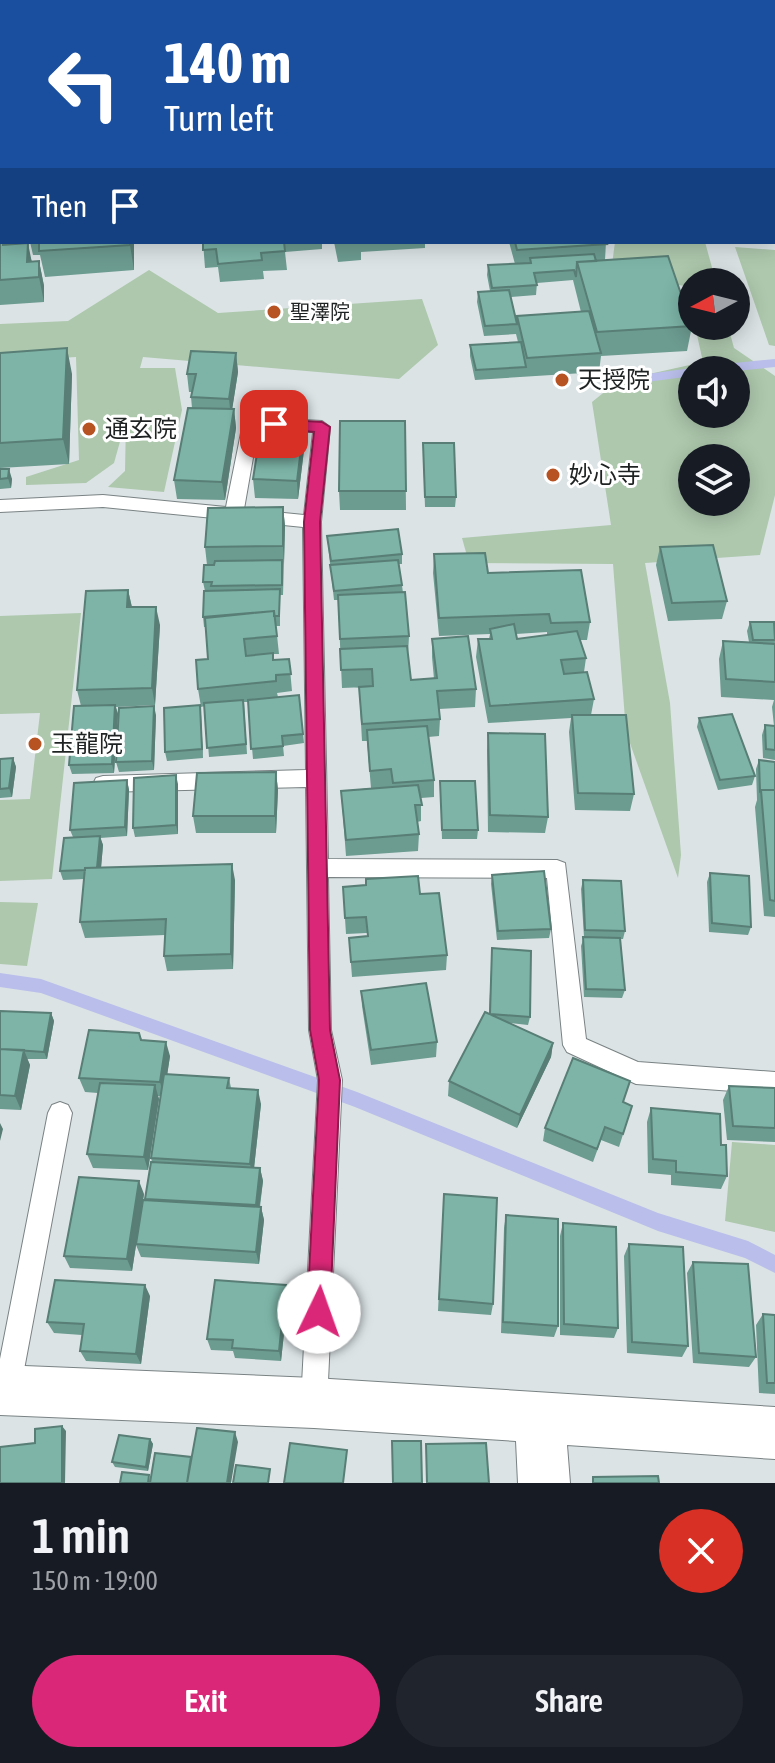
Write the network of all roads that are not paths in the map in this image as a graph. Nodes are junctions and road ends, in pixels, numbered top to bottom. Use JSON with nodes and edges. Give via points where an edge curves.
{"nodes":[{"id":1,"x":0,"y":506,"type":"edge"},
{"id":2,"x":234,"y":514,"type":"junction"},
{"id":3,"x":312,"y":522,"type":"junction"},
{"id":4,"x":315,"y":778,"type":"junction"},
{"id":5,"x":77,"y":785,"type":"edge"},
{"id":6,"x":316,"y":868,"type":"junction"},
{"id":7,"x":775,"y":1083,"type":"edge"},
{"id":8,"x":60,"y":1113,"type":"dead end"},
{"id":9,"x":4,"y":1391,"type":"edge"},
{"id":10,"x":314,"y":1403,"type":"junction"},
{"id":11,"x":540,"y":1418,"type":"junction"},
{"id":12,"x":775,"y":1433,"type":"edge"},
{"id":13,"x":544,"y":1483,"type":"edge"}],
"edges":[{"from":1,"to":2,"type":"lane","via":[[103,501]]},
{"from":2,"to":3,"type":"lane"},
{"from":2,"to":3,"type":"lane","via":[[251,423],[322,427]]},
{"from":3,"to":4,"type":"lane"},
{"from":4,"to":5,"type":"lane"},
{"from":4,"to":6,"type":"lane"},
{"from":6,"to":7,"type":"lane","via":[[557,869],[575,1045],[636,1073]]},
{"from":6,"to":10,"type":"lane","via":[[320,1030],[330,1080]]},
{"from":8,"to":9,"type":"lane"},
{"from":9,"to":10,"type":"street"},
{"from":10,"to":11,"type":"street"},
{"from":11,"to":12,"type":"street"},
{"from":11,"to":13,"type":"street"}]}
